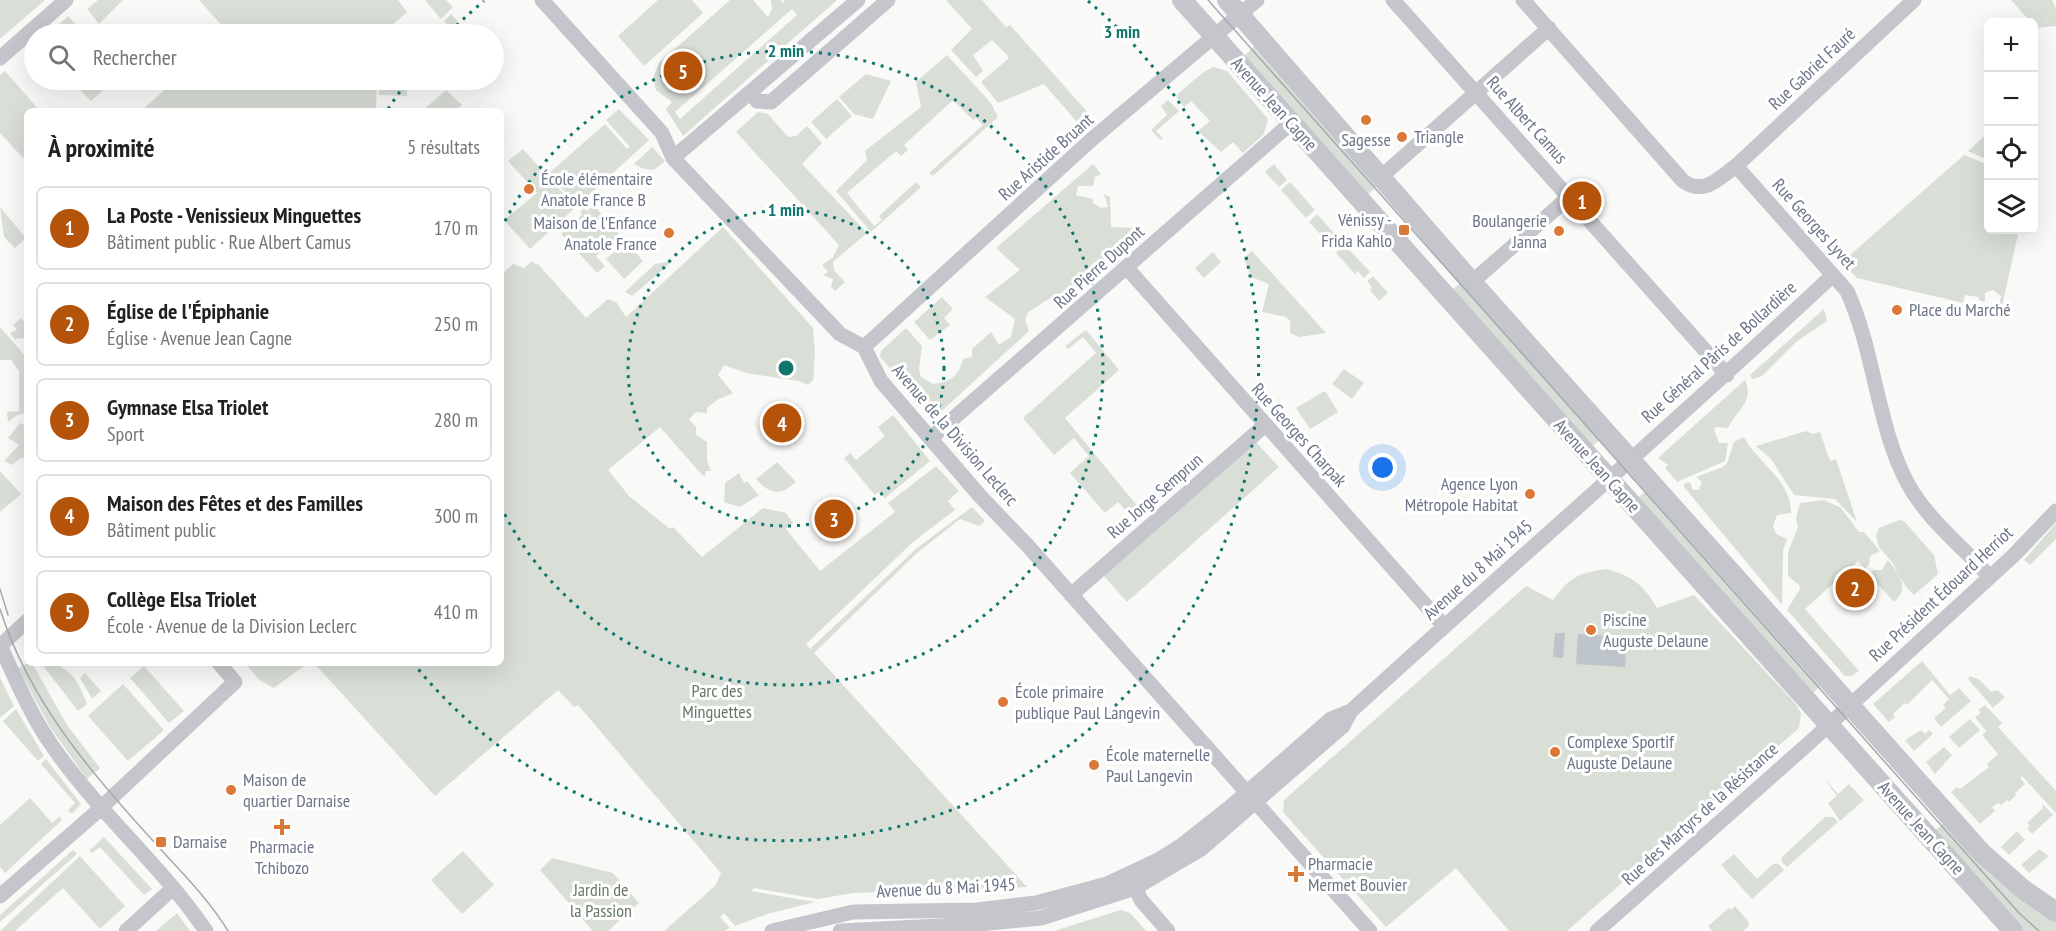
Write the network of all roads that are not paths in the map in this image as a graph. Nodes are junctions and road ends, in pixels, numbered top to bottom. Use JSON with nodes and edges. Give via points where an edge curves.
{"nodes":[{"id":1,"x":66,"y":0,"type":"edge"},
{"id":2,"x":543,"y":0,"type":"edge"},
{"id":3,"x":858,"y":0,"type":"edge"},
{"id":4,"x":888,"y":0,"type":"edge"},
{"id":5,"x":1182,"y":0,"type":"edge"},
{"id":6,"x":1257,"y":0,"type":"edge"},
{"id":7,"x":1393,"y":0,"type":"edge"},
{"id":8,"x":1523,"y":0,"type":"edge"},
{"id":9,"x":1914,"y":0,"type":"edge"},
{"id":10,"x":1234,"y":7,"type":"edge"},
{"id":11,"x":39,"y":24,"type":"edge"},
{"id":12,"x":1549,"y":28,"type":"junction"},
{"id":13,"x":24,"y":37,"type":"edge"},
{"id":14,"x":1214,"y":37,"type":"junction"},
{"id":15,"x":0,"y":58,"type":"edge"},
{"id":16,"x":751,"y":93,"type":"junction"},
{"id":17,"x":1477,"y":94,"type":"junction"},
{"id":18,"x":1291,"y":123,"type":"junction"},
{"id":19,"x":673,"y":158,"type":"junction"},
{"id":20,"x":1736,"y":166,"type":"junction"},
{"id":21,"x":1382,"y":176,"type":"junction"},
{"id":22,"x":1569,"y":197,"type":"junction"},
{"id":23,"x":1127,"y":268,"type":"junction"},
{"id":24,"x":1833,"y":275,"type":"junction"},
{"id":25,"x":1472,"y":282,"type":"junction"},
{"id":26,"x":864,"y":347,"type":"junction"},
{"id":27,"x":1727,"y":375,"type":"junction"},
{"id":28,"x":1264,"y":426,"type":"junction"},
{"id":29,"x":931,"y":438,"type":"junction"},
{"id":30,"x":1630,"y":458,"type":"junction"},
{"id":31,"x":1608,"y":478,"type":"junction"},
{"id":32,"x":2056,"y":511,"type":"edge"},
{"id":33,"x":1990,"y":577,"type":"junction"},
{"id":34,"x":1071,"y":595,"type":"junction"},
{"id":35,"x":24,"y":624,"type":"edge"},
{"id":36,"x":1444,"y":626,"type":"junction"},
{"id":37,"x":0,"y":646,"type":"edge"},
{"id":38,"x":222,"y":666,"type":"edge"},
{"id":39,"x":1851,"y":704,"type":"junction"},
{"id":40,"x":1828,"y":726,"type":"junction"},
{"id":41,"x":1251,"y":798,"type":"junction"},
{"id":42,"x":100,"y":807,"type":"junction"},
{"id":43,"x":1132,"y":881,"type":"junction"},
{"id":44,"x":172,"y":889,"type":"junction"},
{"id":45,"x":0,"y":896,"type":"edge"},
{"id":46,"x":2056,"y":912,"type":"edge"},
{"id":47,"x":126,"y":931,"type":"edge"},
{"id":48,"x":206,"y":931,"type":"edge"},
{"id":49,"x":772,"y":931,"type":"edge"},
{"id":50,"x":840,"y":931,"type":"edge"},
{"id":51,"x":1168,"y":931,"type":"edge"},
{"id":52,"x":1370,"y":931,"type":"edge"},
{"id":53,"x":1597,"y":931,"type":"edge"},
{"id":54,"x":2013,"y":931,"type":"edge"}],
"edges":[{"from":1,"to":11,"type":"street"},
{"from":2,"to":19,"type":"street","via":[[662,133]]},
{"from":3,"to":16,"type":"street"},
{"from":4,"to":16,"type":"street","via":[[771,102],[757,101]]},
{"from":5,"to":14,"type":"street","name":"Avenue Jean Cagne"},
{"from":6,"to":10,"type":"street","name":"Rue Aristide Bruant"},
{"from":7,"to":17,"type":"street","name":"Rue Albert Camus"},
{"from":8,"to":12,"type":"street"},
{"from":9,"to":20,"type":"street","name":"Rue Gabriel Fauré"},
{"from":10,"to":14,"type":"street","name":"Rue Aristide Bruant"},
{"from":10,"to":21,"type":"street","name":"Avenue Jean Cagne"},
{"from":12,"to":17,"type":"street"},
{"from":12,"to":20,"type":"street","via":[[1683,182],[1692,188],[1704,188]]},
{"from":13,"to":15,"type":"street"},
{"from":14,"to":18,"type":"street","name":"Avenue Jean Cagne"},
{"from":14,"to":26,"type":"street","name":"Rue Aristide Bruant","via":[[1091,140]]},
{"from":16,"to":19,"type":"street"},
{"from":17,"to":21,"type":"street"},
{"from":17,"to":22,"type":"street","name":"Rue Albert Camus"},
{"from":18,"to":23,"type":"street","name":"Rue Pierre Dupont"},
{"from":18,"to":31,"type":"street","name":"Avenue Jean Cagne"},
{"from":19,"to":26,"type":"street","via":[[840,334]]},
{"from":20,"to":24,"type":"street","name":"Rue Georges Lyvet"},
{"from":21,"to":25,"type":"street","name":"Avenue Jean Cagne"},
{"from":22,"to":25,"type":"street"},
{"from":22,"to":27,"type":"street","name":"Rue Albert Camus"},
{"from":23,"to":28,"type":"street","name":"Rue Georges Charpak"},
{"from":23,"to":29,"type":"street","name":"Rue Pierre Dupont"},
{"from":24,"to":27,"type":"street","name":"Rue Général Pâris de Bollardière"},
{"from":24,"to":33,"type":"street","name":"Rue Georges Lyvet","via":[[1847,291],[1858,314],[1890,438],[1908,484],[1937,522]]},
{"from":25,"to":30,"type":"street","name":"Avenue Jean Cagne"},
{"from":26,"to":29,"type":"street","name":"Avenue de la Division Leclerc","via":[[875,374]]},
{"from":27,"to":30,"type":"street","name":"Rue Général Pâris de Bollardière"},
{"from":28,"to":34,"type":"street","name":"Rue Jorge Semprun"},
{"from":28,"to":36,"type":"street","name":"Rue Georges Charpak"},
{"from":29,"to":34,"type":"street","name":"Avenue de la Division Leclerc"},
{"from":30,"to":31,"type":"street","name":"Avenue du 8 Mai 1945"},
{"from":30,"to":39,"type":"street","name":"Avenue Jean Cagne"},
{"from":31,"to":36,"type":"street","name":"Avenue du 8 Mai 1945"},
{"from":31,"to":40,"type":"street","name":"Avenue Jean Cagne"},
{"from":32,"to":33,"type":"street","name":"Rue Président Édouard Herriot"},
{"from":33,"to":39,"type":"street","name":"Rue Président Édouard Herriot"},
{"from":34,"to":41,"type":"street","name":"Avenue de la Division Leclerc"},
{"from":35,"to":37,"type":"street"},
{"from":36,"to":41,"type":"street","name":"Avenue du 8 Mai 1945","via":[[1351,711],[1343,726]]},
{"from":37,"to":42,"type":"street","via":[[52,747]]},
{"from":38,"to":42,"type":"street","via":[[235,682]]},
{"from":39,"to":40,"type":"street","name":"Rue Président Édouard Herriot"},
{"from":39,"to":46,"type":"street","name":"Avenue Jean Cagne","via":[[1982,853]]},
{"from":40,"to":53,"type":"street","name":"Rue des Martyrs de la Résistance"},
{"from":40,"to":54,"type":"street","name":"Avenue Jean Cagne"},
{"from":41,"to":43,"type":"street","name":"Avenue du 8 Mai 1945","via":[[1201,849]]},
{"from":41,"to":52,"type":"street","name":"Avenue de la Division Leclerc"},
{"from":42,"to":44,"type":"street"},
{"from":42,"to":45,"type":"street"},
{"from":43,"to":49,"type":"street","name":"Avenue du 8 Mai 1945","via":[[1036,903],[977,910],[853,912]]},
{"from":43,"to":50,"type":"street","name":"Avenue du 8 Mai 1945","via":[[1041,918]]},
{"from":43,"to":51,"type":"street","via":[[1141,900]]},
{"from":44,"to":47,"type":"street"},
{"from":44,"to":48,"type":"street"}]}
